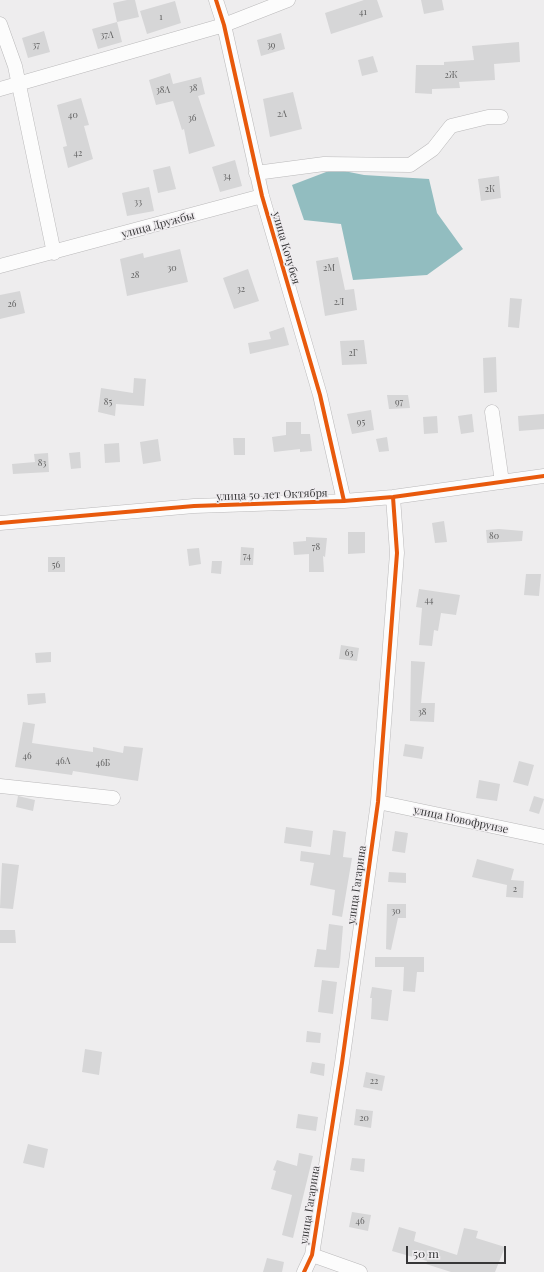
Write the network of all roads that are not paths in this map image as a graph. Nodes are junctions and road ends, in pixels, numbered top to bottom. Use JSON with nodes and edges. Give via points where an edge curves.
{"nodes":[{"id":1,"x":216,"y":0,"type":"edge"},
{"id":2,"x":288,"y":0,"type":"edge"},
{"id":3,"x":0,"y":24,"type":"edge"},
{"id":4,"x":224,"y":25,"type":"junction"},
{"id":5,"x":19,"y":84,"type":"junction"},
{"id":6,"x":0,"y":90,"type":"edge"},
{"id":7,"x":501,"y":116,"type":"dead end"},
{"id":8,"x":256,"y":172,"type":"junction"},
{"id":9,"x":262,"y":196,"type":"junction"},
{"id":10,"x":54,"y":253,"type":"junction"},
{"id":11,"x":0,"y":266,"type":"edge"},
{"id":12,"x":492,"y":412,"type":"dead end"},
{"id":13,"x":544,"y":476,"type":"edge"},
{"id":14,"x":502,"y":482,"type":"junction"},
{"id":15,"x":393,"y":496,"type":"junction"},
{"id":16,"x":344,"y":501,"type":"junction"},
{"id":17,"x":0,"y":523,"type":"edge"},
{"id":18,"x":0,"y":786,"type":"edge"},
{"id":19,"x":114,"y":798,"type":"dead end"},
{"id":20,"x":378,"y":802,"type":"junction"},
{"id":21,"x":544,"y":837,"type":"edge"},
{"id":22,"x":312,"y":1255,"type":"junction"},
{"id":23,"x":304,"y":1272,"type":"edge"},
{"id":24,"x":360,"y":1272,"type":"edge"}],
"edges":[{"from":1,"to":4,"type":"street","name":"улица Кочубея"},
{"from":2,"to":4,"type":"street"},
{"from":3,"to":5,"type":"street"},
{"from":4,"to":5,"type":"street"},
{"from":4,"to":8,"type":"street","name":"улица Кочубея"},
{"from":5,"to":6,"type":"street"},
{"from":5,"to":10,"type":"street"},
{"from":7,"to":8,"type":"street","via":[[451,126],[433,149],[410,165],[324,164]]},
{"from":8,"to":9,"type":"street","name":"улица Кочубея"},
{"from":9,"to":10,"type":"street","name":"улица Дружбы"},
{"from":9,"to":16,"type":"street","name":"улица Кочубея","via":[[320,395]]},
{"from":10,"to":11,"type":"street","name":"улица Дружбы"},
{"from":12,"to":14,"type":"street"},
{"from":13,"to":14,"type":"street","name":"улица 50 лет Октября"},
{"from":14,"to":15,"type":"street","name":"улица 50 лет Октября"},
{"from":15,"to":16,"type":"street","name":"улица 50 лет Октября"},
{"from":15,"to":20,"type":"street","name":"улица Гагарина","via":[[397,553]]},
{"from":16,"to":17,"type":"street","name":"улица 50 лет Октября","via":[[194,506]]},
{"from":18,"to":19,"type":"street"},
{"from":20,"to":21,"type":"street","name":"улица Новофрунзе"},
{"from":20,"to":22,"type":"street","name":"улица Гагарина","via":[[342,1063]]},
{"from":22,"to":23,"type":"street","name":"улица Гагарина"},
{"from":22,"to":24,"type":"street"}]}
